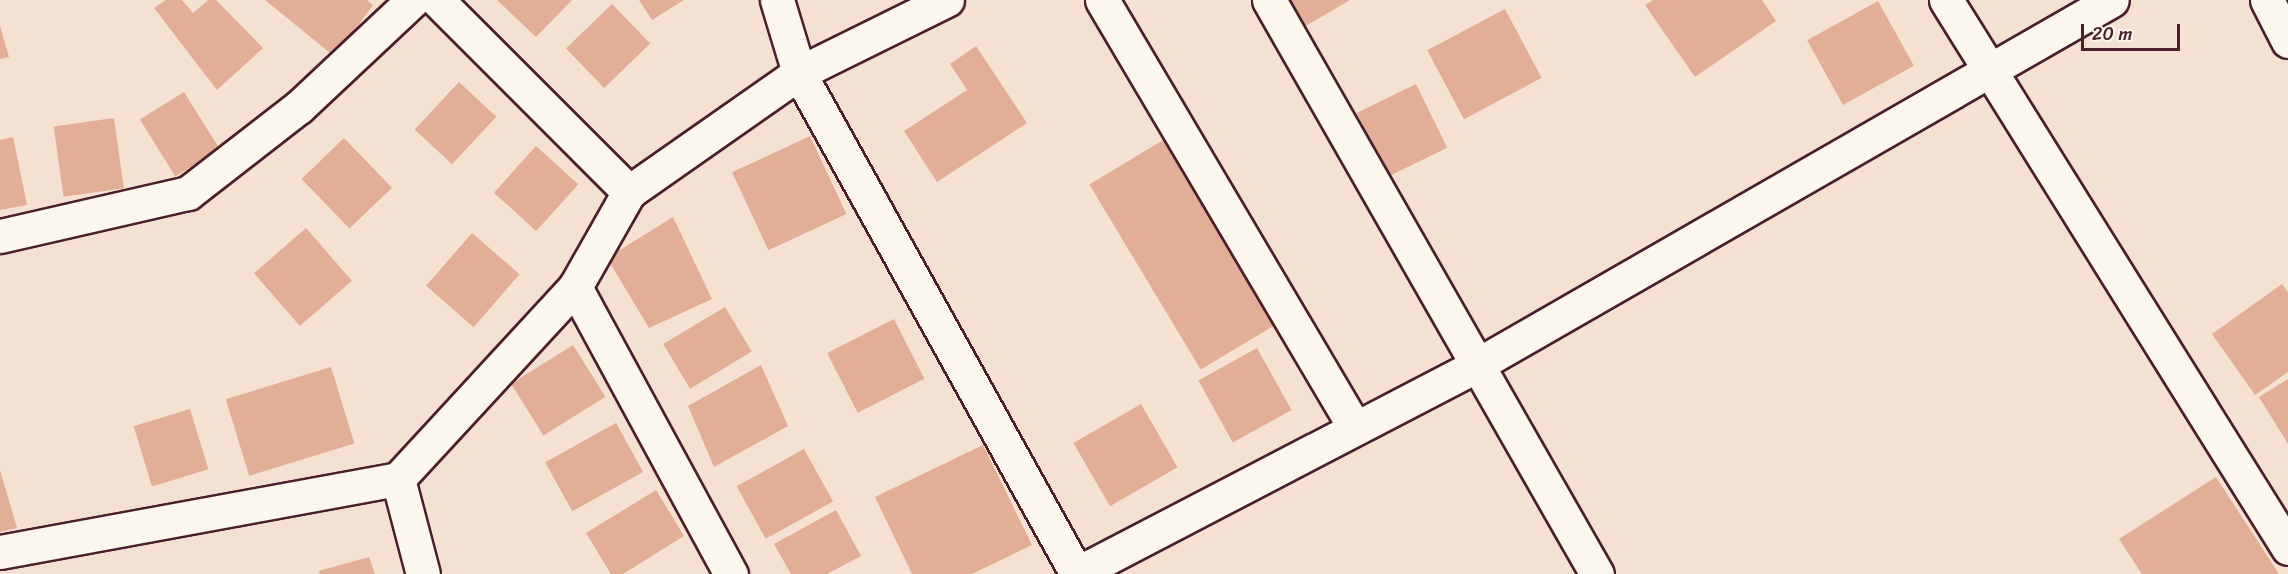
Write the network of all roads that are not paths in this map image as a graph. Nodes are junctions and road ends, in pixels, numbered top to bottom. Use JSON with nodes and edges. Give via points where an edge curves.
{"nodes":[{"id":1,"x":414,"y":0,"type":"edge"},
{"id":2,"x":436,"y":0,"type":"edge"},
{"id":3,"x":777,"y":0,"type":"edge"},
{"id":4,"x":947,"y":0,"type":"edge"},
{"id":5,"x":1102,"y":0,"type":"edge"},
{"id":6,"x":1269,"y":0,"type":"edge"},
{"id":7,"x":1946,"y":0,"type":"edge"},
{"id":8,"x":2112,"y":0,"type":"edge"},
{"id":9,"x":2267,"y":0,"type":"edge"},
{"id":10,"x":2288,"y":41,"type":"edge"},
{"id":11,"x":1989,"y":72,"type":"junction"},
{"id":12,"x":799,"y":73,"type":"junction"},
{"id":13,"x":629,"y":192,"type":"junction"},
{"id":14,"x":0,"y":236,"type":"edge"},
{"id":15,"x":575,"y":287,"type":"junction"},
{"id":16,"x":1477,"y":365,"type":"junction"},
{"id":17,"x":1355,"y":428,"type":"junction"},
{"id":18,"x":398,"y":479,"type":"junction"},
{"id":19,"x":2288,"y":548,"type":"edge"},
{"id":20,"x":0,"y":552,"type":"edge"},
{"id":21,"x":423,"y":574,"type":"edge"},
{"id":22,"x":731,"y":574,"type":"edge"},
{"id":23,"x":1077,"y":574,"type":"edge"},
{"id":24,"x":1597,"y":574,"type":"edge"}],
"edges":[{"from":1,"to":14,"type":"street","via":[[298,107],[188,194]]},
{"from":2,"to":13,"type":"street"},
{"from":3,"to":12,"type":"street"},
{"from":4,"to":12,"type":"street"},
{"from":5,"to":17,"type":"street"},
{"from":6,"to":16,"type":"street"},
{"from":7,"to":11,"type":"street"},
{"from":8,"to":11,"type":"street"},
{"from":9,"to":10,"type":"street"},
{"from":11,"to":16,"type":"street"},
{"from":11,"to":19,"type":"street"},
{"from":12,"to":13,"type":"street"},
{"from":12,"to":23,"type":"street"},
{"from":13,"to":15,"type":"street"},
{"from":15,"to":18,"type":"street"},
{"from":15,"to":22,"type":"street"},
{"from":16,"to":17,"type":"street"},
{"from":16,"to":24,"type":"street"},
{"from":17,"to":23,"type":"street"},
{"from":18,"to":20,"type":"street"},
{"from":18,"to":21,"type":"street"}]}
